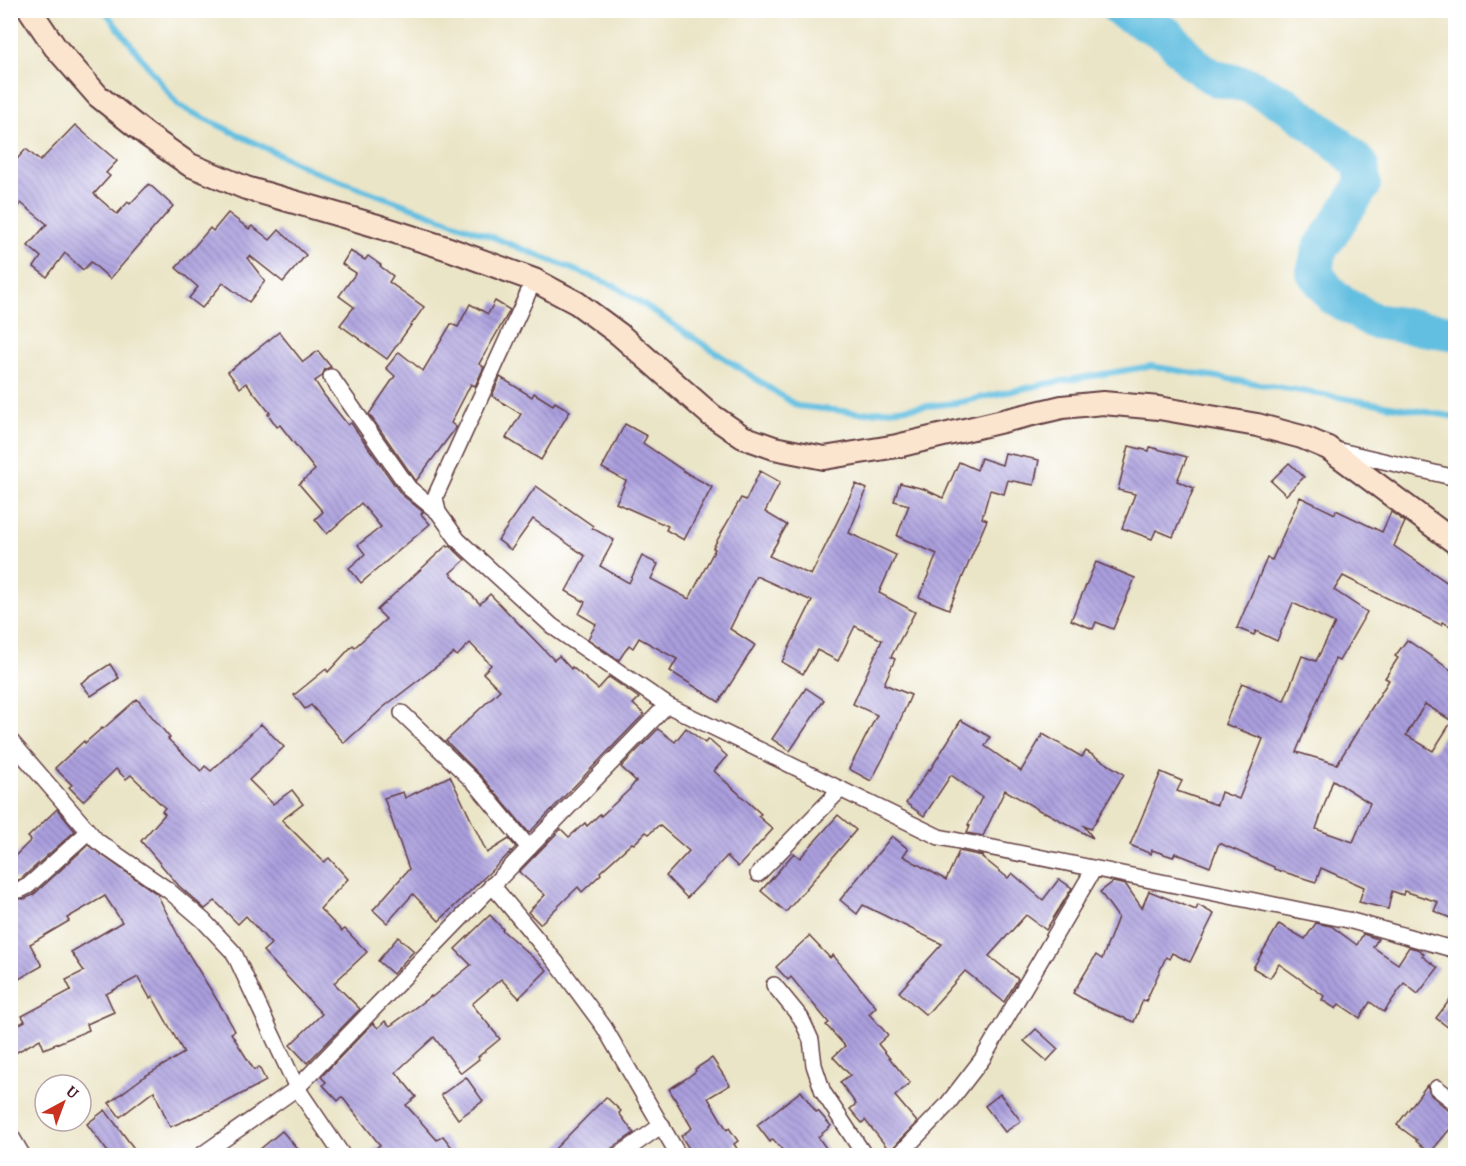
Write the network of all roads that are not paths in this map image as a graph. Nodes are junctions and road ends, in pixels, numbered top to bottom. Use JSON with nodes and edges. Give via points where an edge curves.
{"nodes":[{"id":1,"x":30,"y":10,"type":"edge"},
{"id":2,"x":534,"y":280,"type":"junction"},
{"id":3,"x":331,"y":377,"type":"dead end"},
{"id":4,"x":1328,"y":448,"type":"junction"},
{"id":5,"x":1455,"y":478,"type":"edge"},
{"id":6,"x":438,"y":512,"type":"junction"},
{"id":7,"x":1455,"y":543,"type":"edge"},
{"id":8,"x":667,"y":705,"type":"junction"},
{"id":9,"x":402,"y":713,"type":"dead end"},
{"id":10,"x":10,"y":740,"type":"edge"},
{"id":11,"x":841,"y":789,"type":"junction"},
{"id":12,"x":88,"y":831,"type":"junction"},
{"id":13,"x":528,"y":848,"type":"junction"},
{"id":14,"x":1094,"y":869,"type":"junction"},
{"id":15,"x":758,"y":874,"type":"dead end"},
{"id":16,"x":492,"y":885,"type":"junction"},
{"id":17,"x":10,"y":888,"type":"edge"},
{"id":18,"x":1455,"y":950,"type":"edge"},
{"id":19,"x":774,"y":985,"type":"dead end"},
{"id":20,"x":297,"y":1088,"type":"junction"},
{"id":21,"x":1437,"y":1088,"type":"dead end"},
{"id":22,"x":1455,"y":1103,"type":"edge"},
{"id":23,"x":662,"y":1125,"type":"junction"},
{"id":24,"x":10,"y":1134,"type":"edge"},
{"id":25,"x":23,"y":1155,"type":"edge"},
{"id":26,"x":200,"y":1155,"type":"edge"},
{"id":27,"x":343,"y":1155,"type":"edge"},
{"id":28,"x":618,"y":1155,"type":"edge"},
{"id":29,"x":679,"y":1155,"type":"edge"},
{"id":30,"x":865,"y":1155,"type":"edge"},
{"id":31,"x":898,"y":1155,"type":"edge"}],
"edges":[{"from":1,"to":2,"type":"street","via":[[55,47],[98,96],[190,165],[246,188],[374,225]]},
{"from":2,"to":4,"type":"street","via":[[577,303],[743,437],[804,455],[825,458],[897,446],[1062,407],[1103,403],[1257,425]]},
{"from":2,"to":6,"type":"street","via":[[435,498]]},
{"from":3,"to":6,"type":"street","via":[[409,488]]},
{"from":4,"to":5,"type":"street"},
{"from":4,"to":7,"type":"street"},
{"from":6,"to":8,"type":"street","via":[[459,540],[552,626]]},
{"from":8,"to":11,"type":"street"},
{"from":8,"to":13,"type":"street"},
{"from":9,"to":13,"type":"street","via":[[475,783]]},
{"from":10,"to":12,"type":"street"},
{"from":11,"to":14,"type":"street","via":[[939,837]]},
{"from":11,"to":15,"type":"street"},
{"from":12,"to":17,"type":"street","via":[[28,886],[20,890]]},
{"from":12,"to":20,"type":"street","via":[[168,890],[234,953]]},
{"from":13,"to":16,"type":"street"},
{"from":14,"to":18,"type":"street","via":[[1348,920]]},
{"from":14,"to":31,"type":"street","via":[[983,1058],[946,1106]]},
{"from":16,"to":20,"type":"street"},
{"from":16,"to":23,"type":"street","via":[[604,1027]]},
{"from":19,"to":30,"type":"street","via":[[801,1018],[811,1040],[823,1092]]},
{"from":20,"to":26,"type":"street"},
{"from":20,"to":27,"type":"street"},
{"from":21,"to":22,"type":"street"},
{"from":23,"to":28,"type":"street"},
{"from":23,"to":29,"type":"street"},
{"from":24,"to":25,"type":"street"}]}
